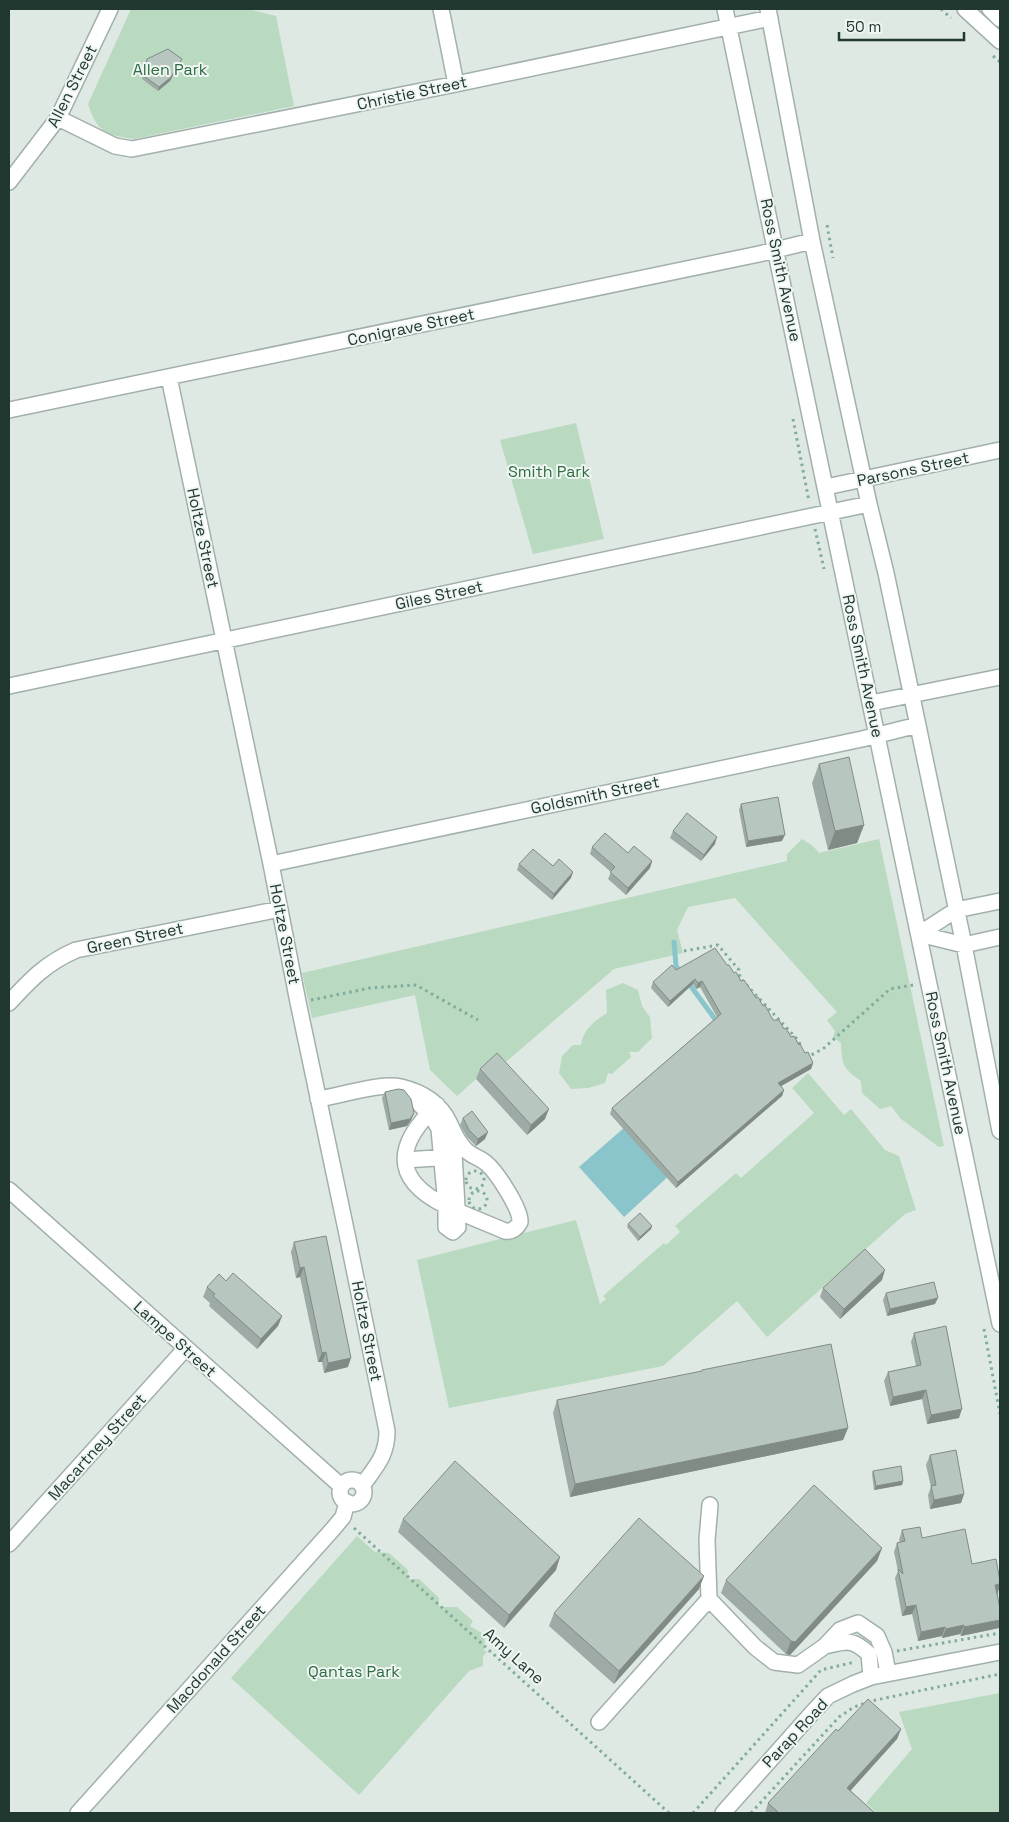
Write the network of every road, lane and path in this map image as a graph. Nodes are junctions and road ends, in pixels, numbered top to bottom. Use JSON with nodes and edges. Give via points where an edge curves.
{"nodes":[{"id":1,"x":110,"y":9,"type":"edge"},
{"id":2,"x":441,"y":9,"type":"edge"},
{"id":3,"x":725,"y":9,"type":"edge"},
{"id":4,"x":965,"y":9,"type":"edge"},
{"id":5,"x":990,"y":9,"type":"edge"},
{"id":6,"x":769,"y":13,"type":"edge"},
{"id":7,"x":1000,"y":19,"type":"edge"},
{"id":8,"x":729,"y":26,"type":"junction"},
{"id":9,"x":1000,"y":41,"type":"edge"},
{"id":10,"x":456,"y":84,"type":"junction"},
{"id":11,"x":58,"y":118,"type":"junction"},
{"id":12,"x":9,"y":182,"type":"edge"},
{"id":13,"x":812,"y":241,"type":"junction"},
{"id":14,"x":776,"y":250,"type":"junction"},
{"id":15,"x":169,"y":377,"type":"junction"},
{"id":16,"x":9,"y":410,"type":"edge"},
{"id":17,"x":1000,"y":450,"type":"edge"},
{"id":18,"x":864,"y":480,"type":"junction"},
{"id":19,"x":826,"y":487,"type":"junction"},
{"id":20,"x":869,"y":504,"type":"junction"},
{"id":21,"x":831,"y":513,"type":"junction"},
{"id":22,"x":224,"y":640,"type":"junction"},
{"id":23,"x":1000,"y":677,"type":"edge"},
{"id":24,"x":9,"y":686,"type":"edge"},
{"id":25,"x":911,"y":695,"type":"junction"},
{"id":26,"x":871,"y":703,"type":"junction"},
{"id":27,"x":918,"y":725,"type":"junction"},
{"id":28,"x":878,"y":735,"type":"junction"},
{"id":29,"x":271,"y":864,"type":"junction"},
{"id":30,"x":1000,"y":901,"type":"edge"},
{"id":31,"x":280,"y":908,"type":"junction"},
{"id":32,"x":956,"y":910,"type":"junction"},
{"id":33,"x":919,"y":934,"type":"junction"},
{"id":34,"x":1000,"y":937,"type":"edge"},
{"id":35,"x":964,"y":945,"type":"junction"},
{"id":36,"x":684,"y":952,"type":"dead end"},
{"id":37,"x":913,"y":985,"type":"dead end"},
{"id":38,"x":298,"y":1002,"type":"junction"},
{"id":39,"x":9,"y":1003,"type":"edge"},
{"id":40,"x":478,"y":1020,"type":"dead end"},
{"id":41,"x":318,"y":1099,"type":"junction"},
{"id":42,"x":433,"y":1109,"type":"junction"},
{"id":43,"x":452,"y":1129,"type":"junction"},
{"id":44,"x":1000,"y":1131,"type":"edge"},
{"id":45,"x":475,"y":1157,"type":"junction"},
{"id":46,"x":405,"y":1160,"type":"junction"},
{"id":47,"x":451,"y":1161,"type":"junction"},
{"id":48,"x":477,"y":1190,"type":"junction"},
{"id":49,"x":11,"y":1196,"type":"edge"},
{"id":50,"x":451,"y":1209,"type":"junction"},
{"id":51,"x":1000,"y":1324,"type":"edge"},
{"id":52,"x":186,"y":1349,"type":"junction"},
{"id":53,"x":341,"y":1486,"type":"junction"},
{"id":54,"x":362,"y":1486,"type":"junction"},
{"id":55,"x":710,"y":1505,"type":"dead end"},
{"id":56,"x":345,"y":1510,"type":"junction"},
{"id":57,"x":9,"y":1544,"type":"edge"},
{"id":58,"x":709,"y":1599,"type":"junction"},
{"id":59,"x":825,"y":1646,"type":"junction"},
{"id":60,"x":1000,"y":1652,"type":"edge"},
{"id":61,"x":888,"y":1673,"type":"junction"},
{"id":62,"x":1000,"y":1674,"type":"edge"},
{"id":63,"x":871,"y":1677,"type":"junction"},
{"id":64,"x":599,"y":1722,"type":"dead end"},
{"id":65,"x":78,"y":1813,"type":"edge"},
{"id":66,"x":669,"y":1813,"type":"edge"},
{"id":67,"x":723,"y":1813,"type":"edge"},
{"id":68,"x":751,"y":1813,"type":"edge"}],
"edges":[{"from":1,"to":11,"type":"street","name":"Allen Street"},
{"from":2,"to":10,"type":"street"},
{"from":3,"to":8,"type":"street","name":"Ross Smith Avenue"},
{"from":4,"to":9,"type":"street"},
{"from":5,"to":7,"type":"street"},
{"from":6,"to":8,"type":"street","name":"Christie Street"},
{"from":6,"to":13,"type":"street"},
{"from":8,"to":10,"type":"street","name":"Christie Street"},
{"from":8,"to":14,"type":"street","name":"Ross Smith Avenue"},
{"from":10,"to":11,"type":"street","name":"Christie Street","via":[[132,149],[116,146]]},
{"from":11,"to":12,"type":"street","name":"Allen Street"},
{"from":13,"to":14,"type":"street","name":"Conigrave Street"},
{"from":13,"to":18,"type":"street"},
{"from":14,"to":15,"type":"street","name":"Conigrave Street"},
{"from":14,"to":19,"type":"street","name":"Ross Smith Avenue"},
{"from":15,"to":16,"type":"street","name":"Conigrave Street"},
{"from":15,"to":22,"type":"street","name":"Holtze Street"},
{"from":17,"to":18,"type":"street","name":"Parsons Street"},
{"from":18,"to":19,"type":"street","name":"Parsons Street"},
{"from":18,"to":20,"type":"street"},
{"from":19,"to":21,"type":"street","name":"Ross Smith Avenue"},
{"from":20,"to":21,"type":"street","name":"Giles Street"},
{"from":20,"to":25,"type":"street"},
{"from":21,"to":22,"type":"street","name":"Giles Street"},
{"from":21,"to":26,"type":"street","name":"Ross Smith Avenue"},
{"from":22,"to":24,"type":"street","name":"Giles Street"},
{"from":22,"to":29,"type":"street","name":"Holtze Street"},
{"from":23,"to":25,"type":"street"},
{"from":25,"to":26,"type":"street"},
{"from":25,"to":27,"type":"street"},
{"from":26,"to":28,"type":"street","name":"Ross Smith Avenue"},
{"from":27,"to":28,"type":"street","name":"Goldsmith Street"},
{"from":27,"to":32,"type":"street"},
{"from":28,"to":29,"type":"street","name":"Goldsmith Street"},
{"from":28,"to":33,"type":"street","name":"Ross Smith Avenue"},
{"from":29,"to":31,"type":"street","name":"Holtze Street"},
{"from":30,"to":32,"type":"street"},
{"from":31,"to":38,"type":"street","name":"Holtze Street"},
{"from":31,"to":39,"type":"street","name":"Green Street","via":[[76,950],[48,964]]},
{"from":32,"to":33,"type":"street"},
{"from":32,"to":35,"type":"street"},
{"from":33,"to":35,"type":"street"},
{"from":33,"to":51,"type":"street","name":"Ross Smith Avenue"},
{"from":34,"to":35,"type":"street"},
{"from":35,"to":44,"type":"street"},
{"from":36,"to":37,"type":"path","via":[[718,945],[739,970],[740,978],[798,1040],[806,1058],[824,1048],[890,989]]},
{"from":38,"to":40,"type":"path","via":[[370,988],[416,986]]},
{"from":38,"to":41,"type":"street","name":"Holtze Street"},
{"from":41,"to":42,"type":"street","via":[[387,1085],[399,1086],[427,1097]]},
{"from":41,"to":54,"type":"street","name":"Holtze Street","via":[[387,1431],[387,1446],[382,1457]]},
{"from":42,"to":43,"type":"street","via":[[446,1117]]},
{"from":42,"to":46,"type":"street","via":[[419,1123],[406,1145]]},
{"from":42,"to":47,"type":"street"},
{"from":43,"to":45,"type":"street","via":[[463,1148]]},
{"from":43,"to":47,"type":"street"},
{"from":45,"to":47,"type":"street","via":[[464,1162]]},
{"from":45,"to":50,"type":"street","via":[[495,1172],[518,1212],[520,1222],[516,1228],[505,1231]]},
{"from":46,"to":47,"type":"street"},
{"from":46,"to":50,"type":"street","via":[[419,1189]]},
{"from":47,"to":50,"type":"street"},
{"from":48,"to":48,"type":"path","via":[[466,1182],[466,1177],[472,1172],[483,1177]]},
{"from":48,"to":48,"type":"path","via":[[487,1200],[485,1206],[478,1209],[469,1201]]},
{"from":49,"to":52,"type":"street","name":"Lampe Street"},
{"from":52,"to":53,"type":"street","name":"Lampe Street"},
{"from":52,"to":57,"type":"street","name":"Macartney Street"},
{"from":53,"to":54,"type":"street","via":[[353,1480]]},
{"from":53,"to":56,"type":"street"},
{"from":54,"to":56,"type":"street","name":"Holtze Street","via":[[360,1500]]},
{"from":55,"to":58,"type":"street","via":[[707,1540]]},
{"from":56,"to":65,"type":"street","name":"Macdonald Street"},
{"from":56,"to":66,"type":"path","name":"Amy Lane"},
{"from":58,"to":59,"type":"street","via":[[774,1662],[798,1665]]},
{"from":58,"to":64,"type":"street"},
{"from":59,"to":61,"type":"street","via":[[840,1630],[858,1623],[877,1636]]},
{"from":59,"to":63,"type":"street","via":[[843,1642],[857,1644],[868,1654]]},
{"from":60,"to":61,"type":"street","name":"Parap Road"},
{"from":61,"to":63,"type":"street","name":"Parap Road"},
{"from":62,"to":68,"type":"path","via":[[854,1706],[839,1717]]},
{"from":63,"to":67,"type":"street","name":"Parap Road","via":[[828,1696]]}]}
